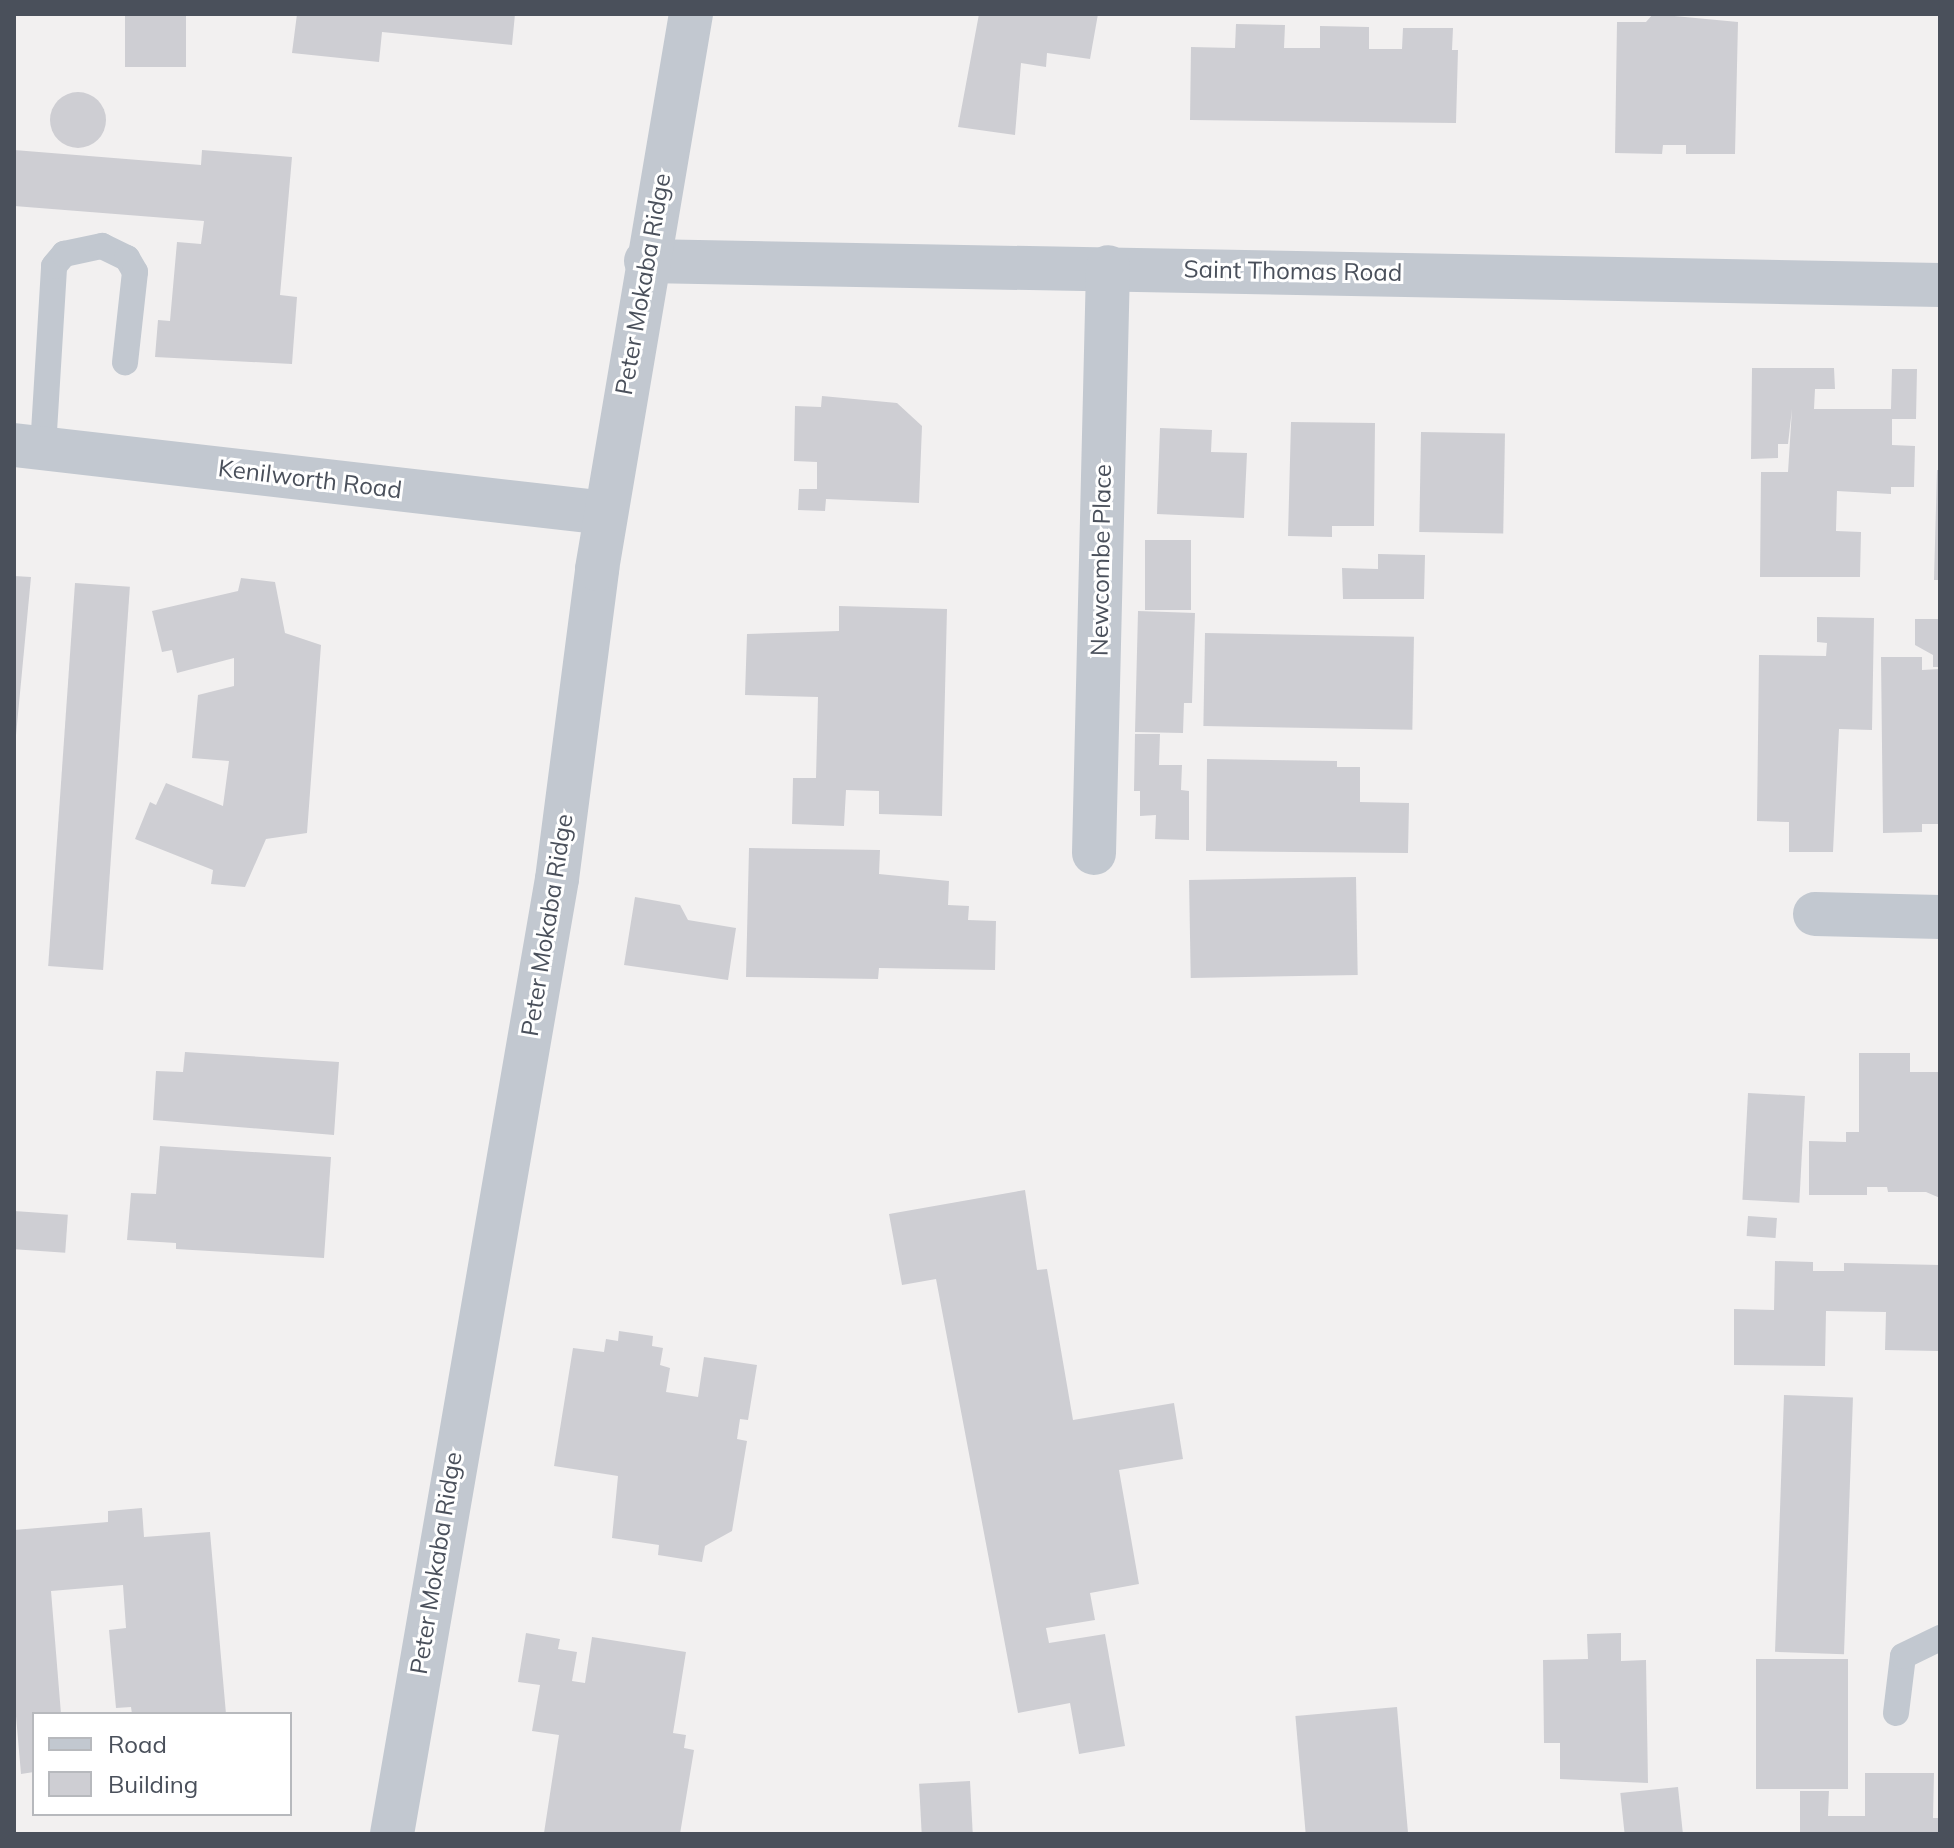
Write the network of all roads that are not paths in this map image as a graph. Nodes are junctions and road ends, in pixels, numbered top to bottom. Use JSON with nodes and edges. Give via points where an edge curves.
{"nodes":[{"id":1,"x":691,"y":14,"type":"edge"},
{"id":2,"x":646,"y":261,"type":"junction"},
{"id":3,"x":1108,"y":267,"type":"junction"},
{"id":4,"x":1940,"y":285,"type":"edge"},
{"id":5,"x":125,"y":362,"type":"dead end"},
{"id":6,"x":29,"y":447,"type":"edge"},
{"id":7,"x":605,"y":513,"type":"junction"},
{"id":8,"x":1094,"y":853,"type":"dead end"},
{"id":9,"x":1815,"y":914,"type":"dead end"},
{"id":10,"x":1940,"y":917,"type":"edge"},
{"id":11,"x":1940,"y":1638,"type":"edge"},
{"id":12,"x":1896,"y":1713,"type":"dead end"},
{"id":13,"x":392,"y":1834,"type":"edge"}],
"edges":[{"from":1,"to":2,"type":"street","name":"Peter Mokaba Ridge"},
{"from":2,"to":3,"type":"street","name":"Saint Thomas Road"},
{"from":2,"to":7,"type":"street","name":"Peter Mokaba Ridge"},
{"from":3,"to":4,"type":"street","name":"Saint Thomas Road"},
{"from":3,"to":8,"type":"street","name":"Newcombe Place"},
{"from":5,"to":6,"type":"lane","via":[[135,272],[127,258],[102,246],[64,254],[54,266]]},
{"from":6,"to":7,"type":"street","name":"Kenilworth Road"},
{"from":7,"to":13,"type":"street","name":"Peter Mokaba Ridge","via":[[557,879]]},
{"from":9,"to":10,"type":"street"},
{"from":11,"to":12,"type":"lane","via":[[1903,1656]]}]}
